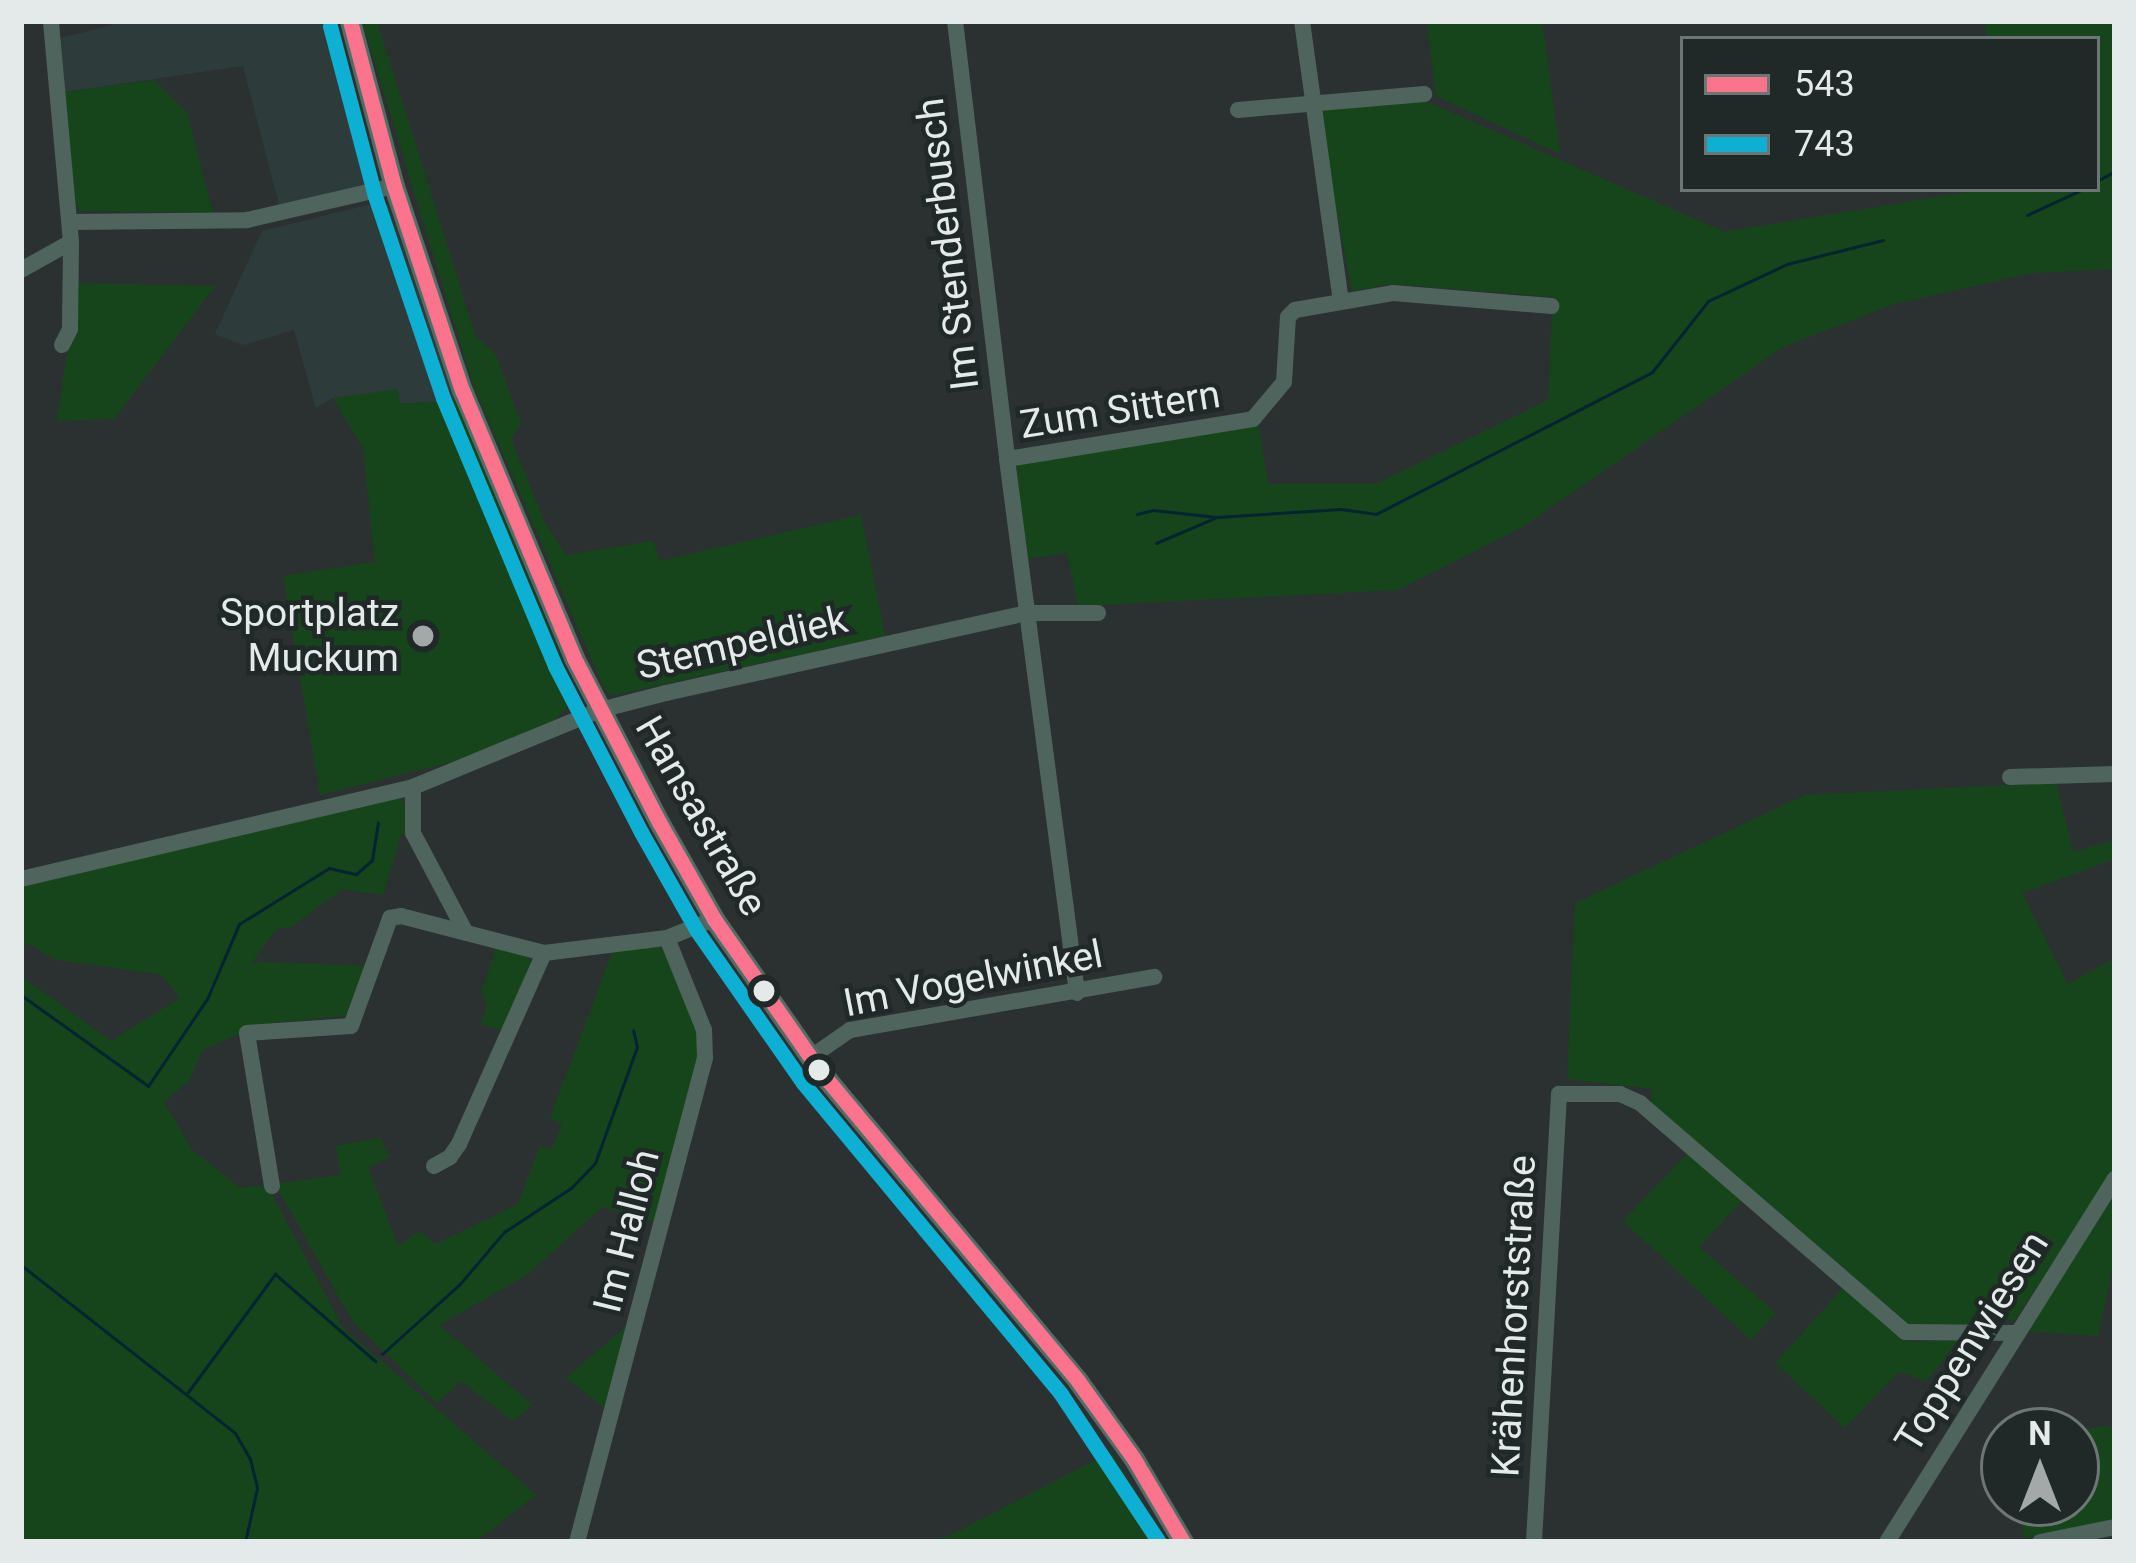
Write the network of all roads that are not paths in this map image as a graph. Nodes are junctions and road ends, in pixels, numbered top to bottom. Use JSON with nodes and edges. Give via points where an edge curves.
{"nodes":[{"id":1,"x":52,"y":21,"type":"edge"},
{"id":2,"x":350,"y":21,"type":"edge"},
{"id":3,"x":955,"y":21,"type":"edge"},
{"id":4,"x":1302,"y":21,"type":"edge"},
{"id":5,"x":1424,"y":94,"type":"dead end"},
{"id":6,"x":1313,"y":103,"type":"junction"},
{"id":7,"x":1238,"y":110,"type":"dead end"},
{"id":8,"x":394,"y":186,"type":"junction"},
{"id":9,"x":70,"y":222,"type":"junction"},
{"id":10,"x":71,"y":242,"type":"junction"},
{"id":11,"x":21,"y":269,"type":"edge"},
{"id":12,"x":1341,"y":301,"type":"junction"},
{"id":13,"x":1551,"y":306,"type":"dead end"},
{"id":14,"x":62,"y":345,"type":"dead end"},
{"id":15,"x":1007,"y":459,"type":"junction"},
{"id":16,"x":1026,"y":614,"type":"junction"},
{"id":17,"x":1098,"y":614,"type":"dead end"},
{"id":18,"x":600,"y":710,"type":"junction"},
{"id":19,"x":2115,"y":774,"type":"edge"},
{"id":20,"x":2010,"y":777,"type":"dead end"},
{"id":21,"x":413,"y":787,"type":"junction"},
{"id":22,"x":21,"y":878,"type":"edge"},
{"id":23,"x":714,"y":919,"type":"junction"},
{"id":24,"x":466,"y":933,"type":"junction"},
{"id":25,"x":667,"y":938,"type":"junction"},
{"id":26,"x":544,"y":953,"type":"junction"},
{"id":27,"x":1154,"y":977,"type":"dead end"},
{"id":28,"x":1077,"y":993,"type":"junction"},
{"id":29,"x":811,"y":1057,"type":"junction"},
{"id":30,"x":434,"y":1166,"type":"dead end"},
{"id":31,"x":2115,"y":1179,"type":"edge"},
{"id":32,"x":272,"y":1186,"type":"dead end"},
{"id":33,"x":2014,"y":1333,"type":"junction"},
{"id":34,"x":2115,"y":1527,"type":"edge"},
{"id":35,"x":578,"y":1542,"type":"edge"},
{"id":36,"x":1183,"y":1542,"type":"edge"},
{"id":37,"x":1534,"y":1542,"type":"edge"},
{"id":38,"x":1888,"y":1542,"type":"edge"},
{"id":39,"x":2040,"y":1542,"type":"edge"}],
"edges":[{"from":1,"to":9,"type":"street"},
{"from":2,"to":8,"type":"main road","name":"Hansastraße"},
{"from":3,"to":15,"type":"street","name":"Im Stenderbusch"},
{"from":4,"to":6,"type":"street"},
{"from":5,"to":6,"type":"street"},
{"from":6,"to":7,"type":"street"},
{"from":6,"to":12,"type":"street"},
{"from":8,"to":9,"type":"street","via":[[247,220]]},
{"from":8,"to":18,"type":"main road","name":"Hansastraße","via":[[462,390]]},
{"from":9,"to":10,"type":"street"},
{"from":10,"to":11,"type":"street"},
{"from":10,"to":14,"type":"street","via":[[70,329]]},
{"from":12,"to":13,"type":"street","name":"Zum Sittern","via":[[1393,293]]},
{"from":12,"to":15,"type":"street","name":"Zum Sittern","via":[[1288,317],[1284,382],[1253,419]]},
{"from":15,"to":16,"type":"street","name":"Zum Sittern"},
{"from":16,"to":17,"type":"street","name":"Stempeldiek"},
{"from":16,"to":18,"type":"street","name":"Stempeldiek"},
{"from":16,"to":28,"type":"street","name":"Zum Sittern"},
{"from":18,"to":21,"type":"street","name":"Stempeldiek"},
{"from":18,"to":23,"type":"main road","name":"Hansastraße"},
{"from":19,"to":20,"type":"street"},
{"from":21,"to":22,"type":"street","name":"Stempeldiek"},
{"from":21,"to":24,"type":"street","via":[[413,833]]},
{"from":23,"to":25,"type":"street"},
{"from":23,"to":29,"type":"main road","name":"Hansastraße"},
{"from":24,"to":26,"type":"street"},
{"from":24,"to":32,"type":"street","via":[[390,918],[351,1026],[247,1033]]},
{"from":25,"to":26,"type":"street"},
{"from":25,"to":35,"type":"street","name":"Im Halloh","via":[[704,1030],[705,1058]]},
{"from":26,"to":30,"type":"street","via":[[459,1144]]},
{"from":27,"to":28,"type":"street","name":"Im Vogelwinkel"},
{"from":28,"to":29,"type":"street","name":"Im Vogelwinkel","via":[[850,1030]]},
{"from":29,"to":36,"type":"main road","name":"Hansastraße","via":[[1078,1381]]},
{"from":31,"to":33,"type":"street","name":"Toppenwiesen"},
{"from":33,"to":37,"type":"street","name":"Krähenhorststraße","via":[[1905,1332],[1640,1103],[1620,1094],[1559,1094]]},
{"from":33,"to":38,"type":"street","name":"Toppenwiesen"},
{"from":34,"to":39,"type":"street"}]}
